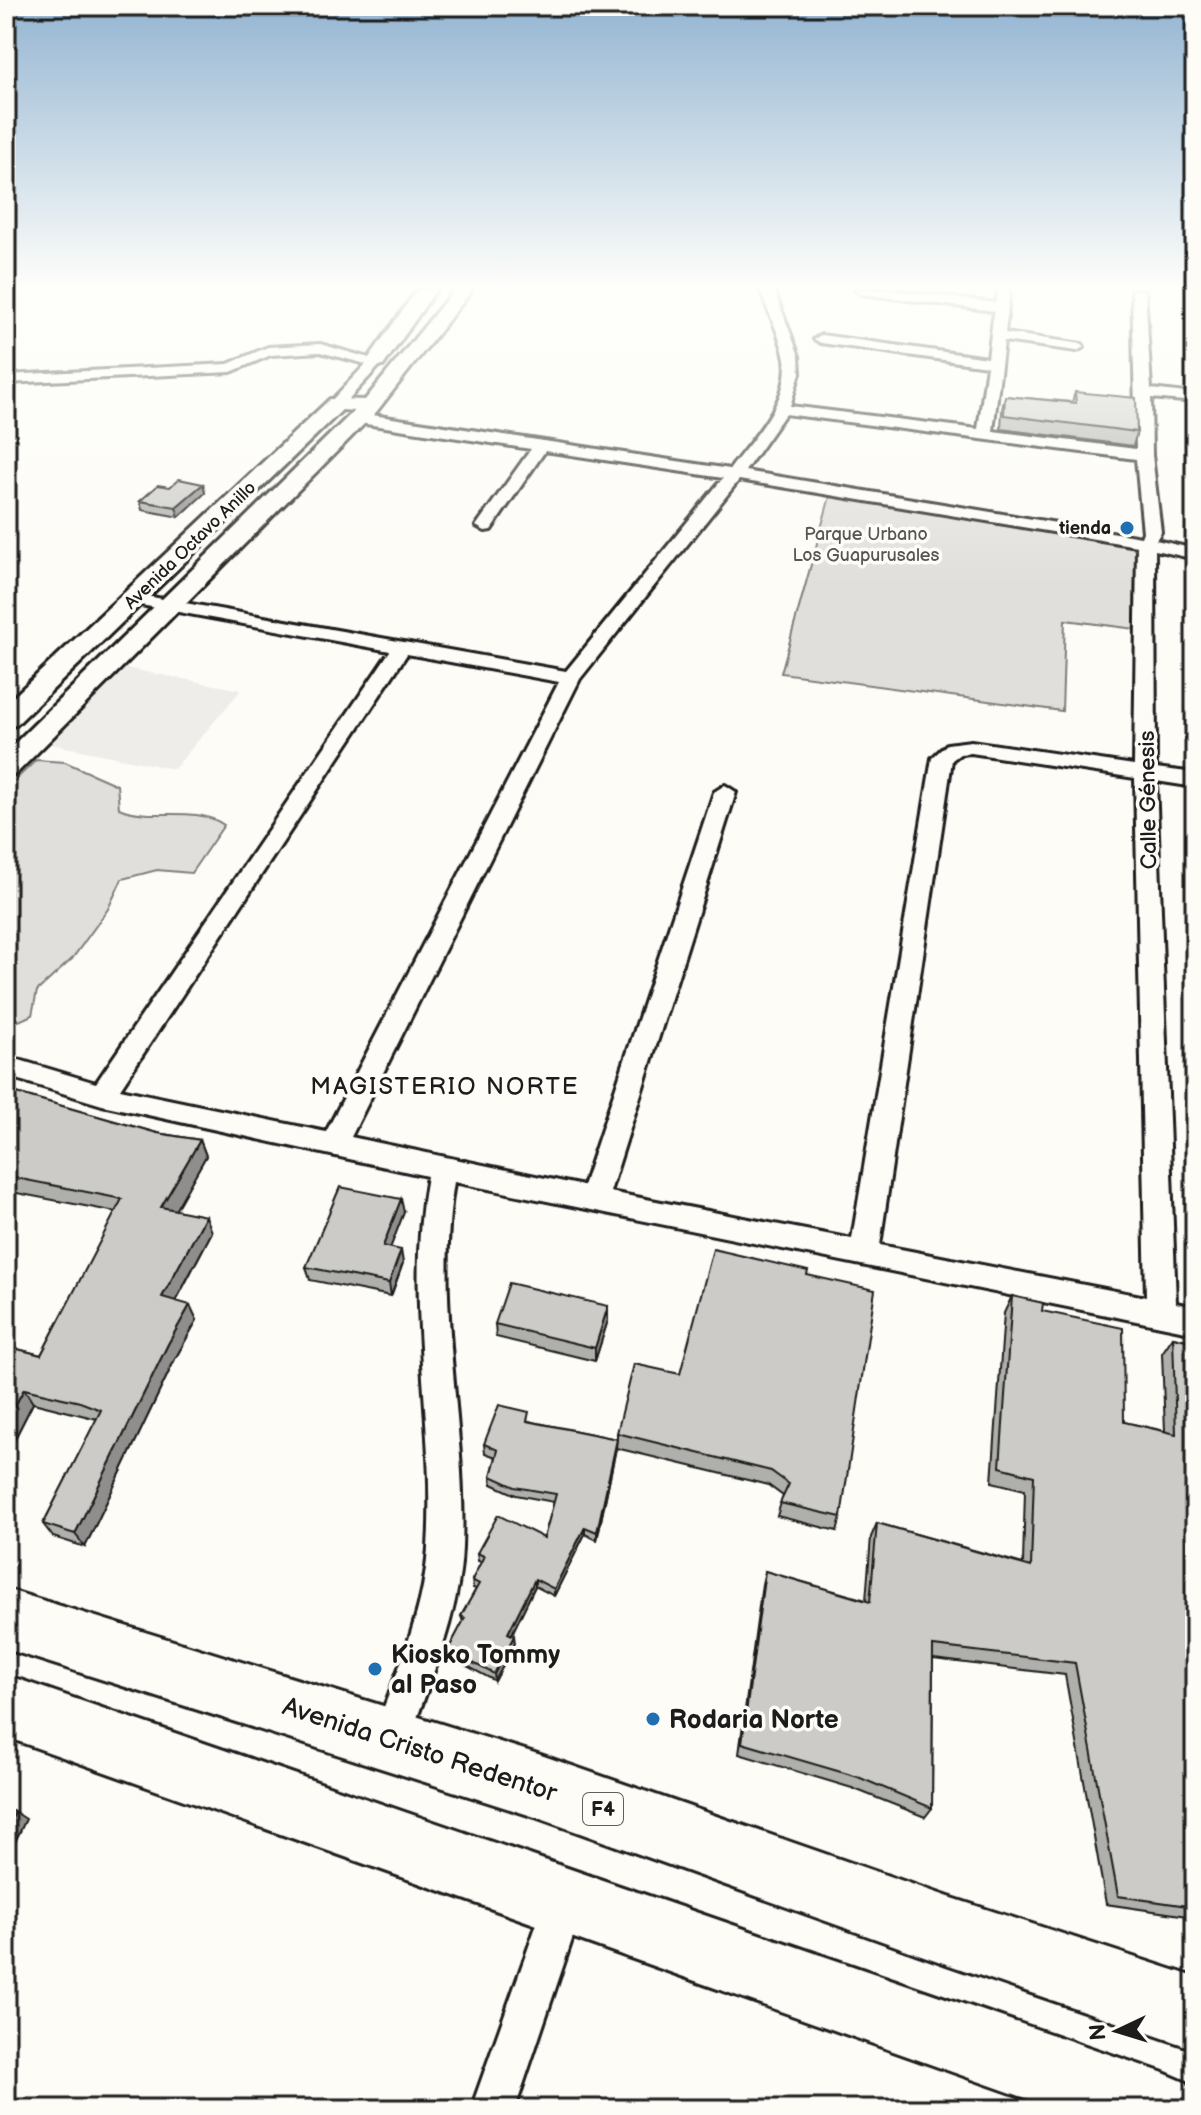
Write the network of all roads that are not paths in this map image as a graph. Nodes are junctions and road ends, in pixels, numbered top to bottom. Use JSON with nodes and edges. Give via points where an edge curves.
{"nodes":[{"id":1,"x":350,"y":389,"type":"edge"},
{"id":2,"x":383,"y":389,"type":"edge"},
{"id":3,"x":788,"y":389,"type":"edge"},
{"id":4,"x":990,"y":389,"type":"edge"},
{"id":5,"x":1144,"y":389,"type":"edge"},
{"id":6,"x":1144,"y":393,"type":"junction"},
{"id":7,"x":1195,"y":398,"type":"edge"},
{"id":8,"x":337,"y":403,"type":"junction"},
{"id":9,"x":781,"y":409,"type":"junction"},
{"id":10,"x":364,"y":412,"type":"junction"},
{"id":11,"x":985,"y":434,"type":"junction"},
{"id":12,"x":541,"y":445,"type":"junction"},
{"id":13,"x":1144,"y":455,"type":"junction"},
{"id":14,"x":735,"y":474,"type":"junction"},
{"id":15,"x":485,"y":526,"type":"dead end"},
{"id":16,"x":1146,"y":543,"type":"junction"},
{"id":17,"x":1195,"y":554,"type":"edge"},
{"id":18,"x":135,"y":599,"type":"junction"},
{"id":19,"x":169,"y":606,"type":"junction"},
{"id":20,"x":402,"y":647,"type":"junction"},
{"id":21,"x":571,"y":678,"type":"junction"},
{"id":22,"x":6,"y":719,"type":"edge"},
{"id":23,"x":6,"y":768,"type":"edge"},
{"id":24,"x":1145,"y":770,"type":"junction"},
{"id":25,"x":1195,"y":780,"type":"edge"},
{"id":26,"x":725,"y":792,"type":"dead end"},
{"id":27,"x":6,"y":1066,"type":"edge"},
{"id":28,"x":102,"y":1095,"type":"junction"},
{"id":29,"x":334,"y":1144,"type":"junction"},
{"id":30,"x":443,"y":1167,"type":"junction"},
{"id":31,"x":593,"y":1200,"type":"junction"},
{"id":32,"x":864,"y":1254,"type":"junction"},
{"id":33,"x":1161,"y":1313,"type":"junction"},
{"id":34,"x":1195,"y":1320,"type":"edge"},
{"id":35,"x":6,"y":1619,"type":"edge"},
{"id":36,"x":6,"y":1706,"type":"edge"},
{"id":37,"x":390,"y":1741,"type":"junction"},
{"id":38,"x":565,"y":1901,"type":"junction"},
{"id":39,"x":1195,"y":2013,"type":"edge"},
{"id":40,"x":493,"y":2109,"type":"edge"},
{"id":41,"x":1161,"y":2109,"type":"edge"}],
"edges":[{"from":1,"to":8,"type":"street"},
{"from":2,"to":10,"type":"street","name":"Avenida Octavo Anillo"},
{"from":3,"to":9,"type":"street"},
{"from":4,"to":11,"type":"street"},
{"from":5,"to":6,"type":"street","name":"Calle Génesis"},
{"from":6,"to":7,"type":"street"},
{"from":6,"to":13,"type":"street","name":"Calle Génesis"},
{"from":8,"to":10,"type":"street"},
{"from":8,"to":18,"type":"street","name":"Avenida Octavo Anillo"},
{"from":9,"to":11,"type":"street"},
{"from":9,"to":14,"type":"street"},
{"from":10,"to":12,"type":"street"},
{"from":10,"to":19,"type":"street","name":"Avenida Octavo Anillo"},
{"from":11,"to":13,"type":"street"},
{"from":12,"to":14,"type":"street"},
{"from":12,"to":15,"type":"street"},
{"from":13,"to":16,"type":"street","name":"Calle Génesis","via":[[1152,532]]},
{"from":14,"to":16,"type":"street"},
{"from":14,"to":21,"type":"street"},
{"from":16,"to":17,"type":"street"},
{"from":16,"to":24,"type":"street","name":"Calle Génesis"},
{"from":18,"to":19,"type":"street"},
{"from":18,"to":22,"type":"street","name":"Avenida Octavo Anillo"},
{"from":19,"to":20,"type":"street"},
{"from":19,"to":23,"type":"street","name":"Avenida Octavo Anillo"},
{"from":20,"to":21,"type":"street"},
{"from":20,"to":28,"type":"street"},
{"from":21,"to":29,"type":"street"},
{"from":24,"to":25,"type":"street"},
{"from":24,"to":32,"type":"street","via":[[971,747],[954,748],[942,758]]},
{"from":24,"to":33,"type":"street","name":"Calle Génesis"},
{"from":26,"to":31,"type":"street"},
{"from":27,"to":28,"type":"street"},
{"from":28,"to":29,"type":"street"},
{"from":29,"to":30,"type":"street"},
{"from":30,"to":31,"type":"street"},
{"from":30,"to":37,"type":"street","via":[[432,1211],[430,1299],[443,1433],[445,1550],[437,1600]]},
{"from":31,"to":32,"type":"street"},
{"from":32,"to":33,"type":"street"},
{"from":33,"to":34,"type":"street"},
{"from":35,"to":37,"type":"highway","name":"Avenida Cristo Redentor","number":"F4"},
{"from":36,"to":38,"type":"highway"},
{"from":37,"to":39,"type":"highway","name":"Avenida Cristo Redentor","number":"F4","via":[[538,1786]]},
{"from":38,"to":40,"type":"street"},
{"from":38,"to":41,"type":"highway"}]}
